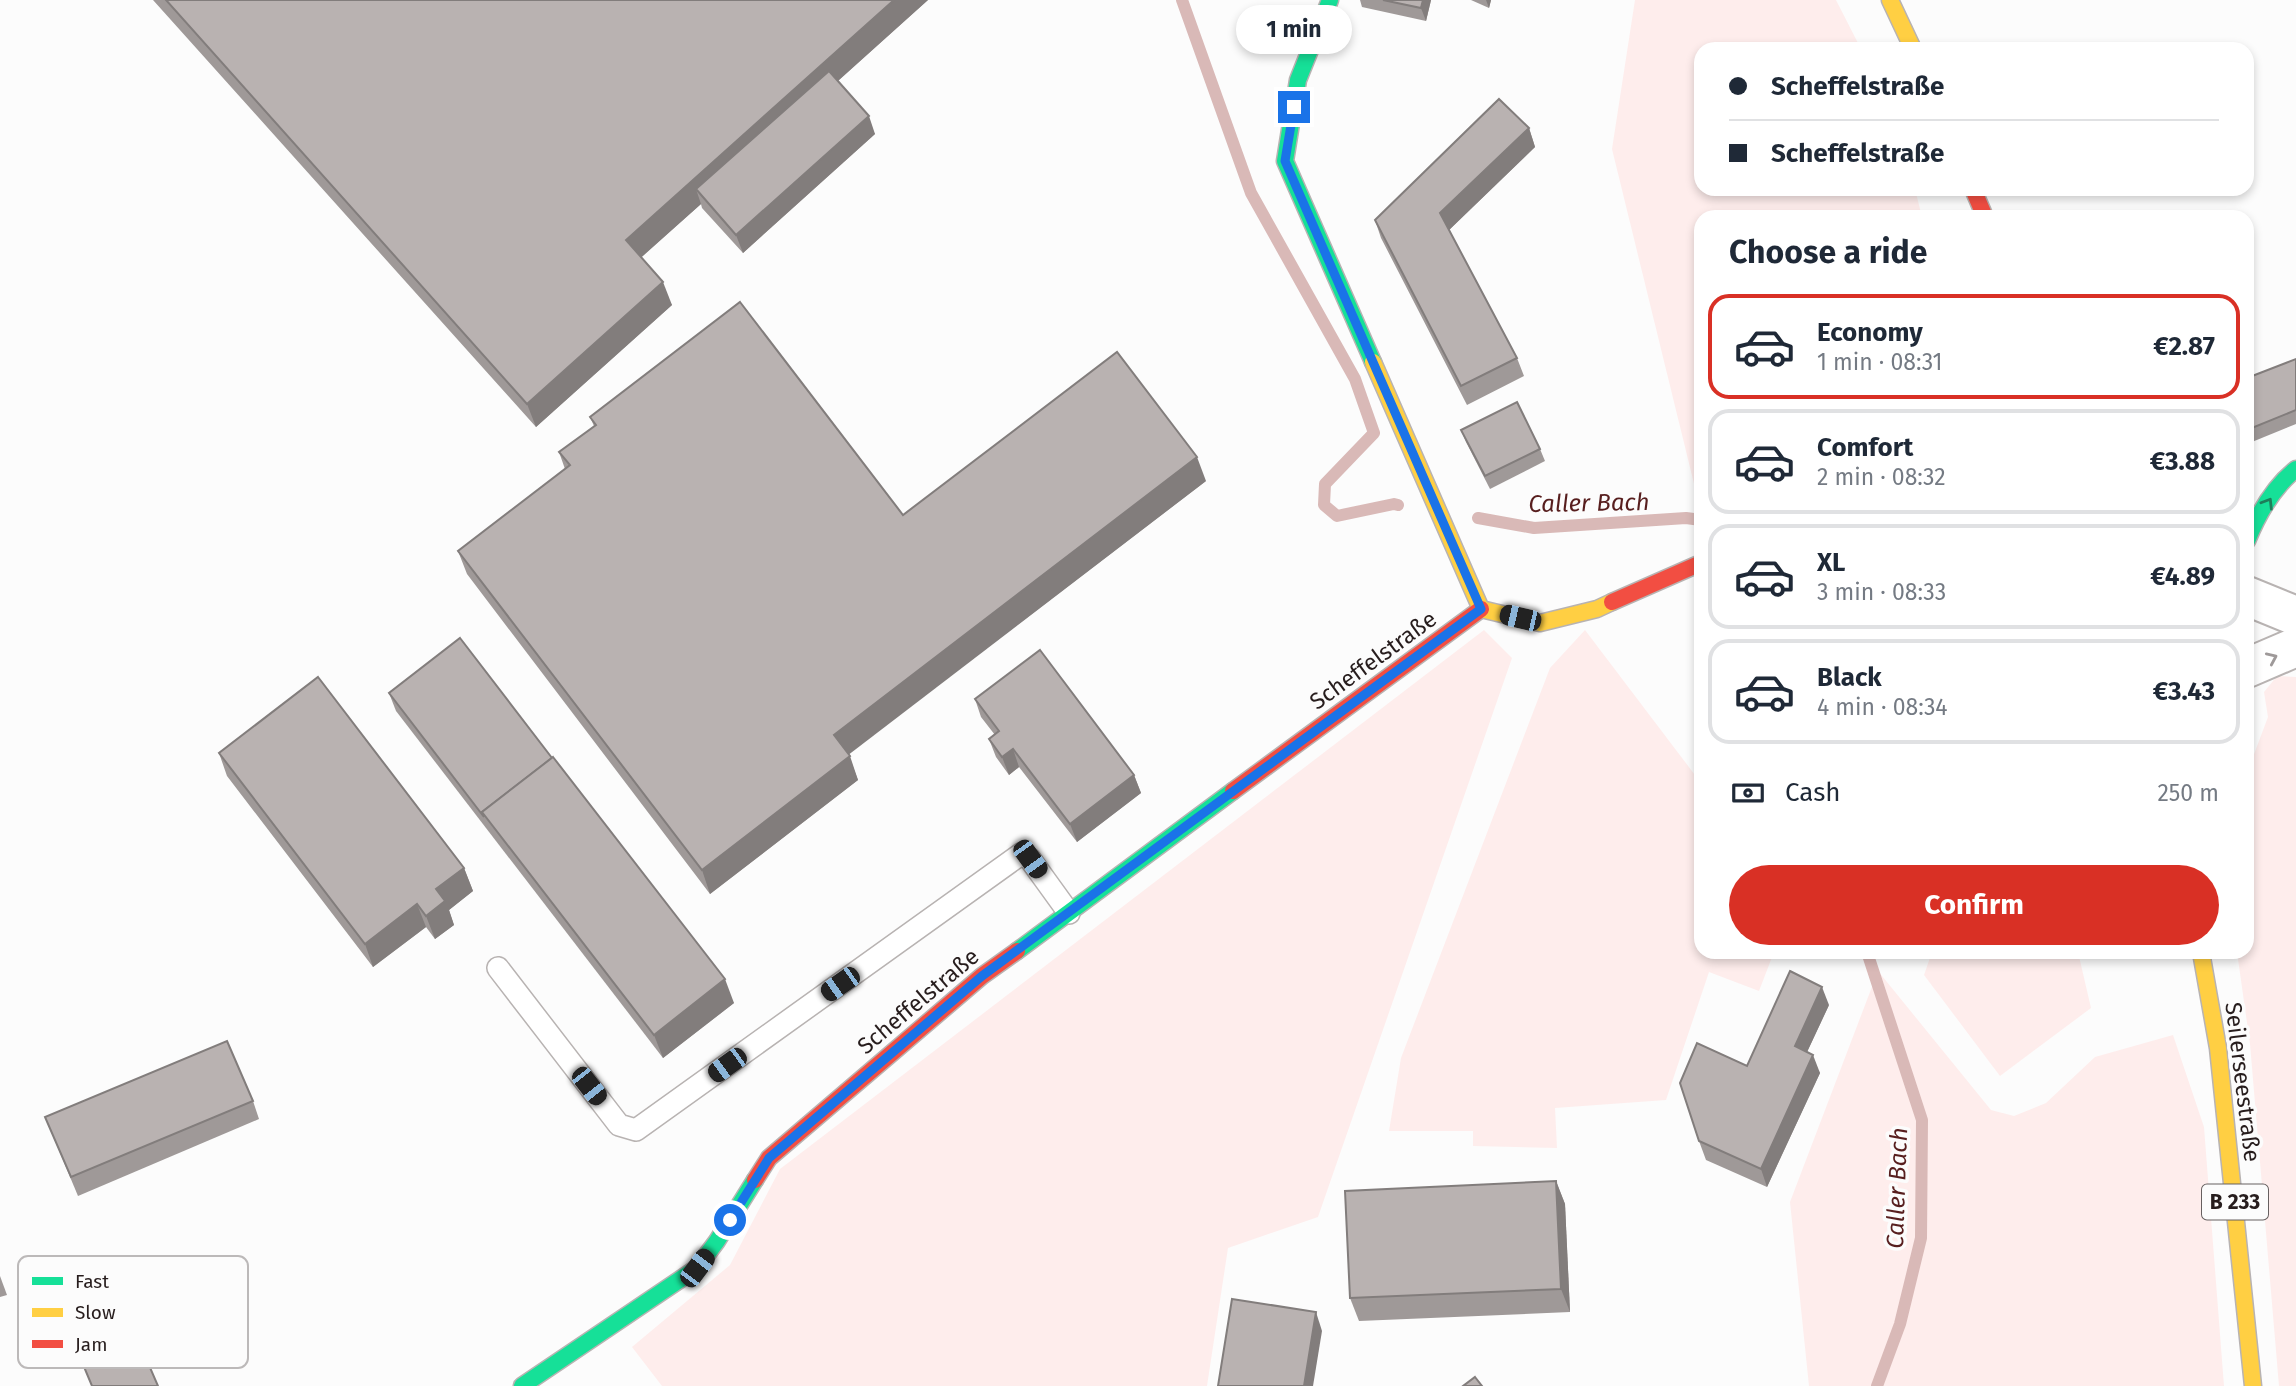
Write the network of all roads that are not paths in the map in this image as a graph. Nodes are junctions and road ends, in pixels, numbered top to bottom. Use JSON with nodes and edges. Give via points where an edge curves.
{"nodes":[{"id":1,"x":1330,"y":0,"type":"edge"},
{"id":2,"x":1891,"y":0,"type":"edge"},
{"id":3,"x":1910,"y":42,"type":"edge"},
{"id":4,"x":2296,"y":469,"type":"edge"},
{"id":5,"x":2254,"y":525,"type":"edge"},
{"id":6,"x":1694,"y":567,"type":"edge"},
{"id":7,"x":2254,"y":599,"type":"edge"},
{"id":8,"x":1481,"y":609,"type":"junction"},
{"id":9,"x":2296,"y":616,"type":"edge"},
{"id":10,"x":2296,"y":647,"type":"edge"},
{"id":11,"x":2254,"y":665,"type":"edge"},
{"id":12,"x":1069,"y":913,"type":"junction"},
{"id":13,"x":2201,"y":959,"type":"edge"},
{"id":14,"x":498,"y":968,"type":"dead end"},
{"id":15,"x":522,"y":1386,"type":"edge"},
{"id":16,"x":2253,"y":1386,"type":"edge"}],
"edges":[{"from":1,"to":8,"type":"street","via":[[1298,80],[1285,161]]},
{"from":2,"to":3,"type":"street"},
{"from":5,"to":4,"type":"street","one_way":true,"via":[[2283,478]]},
{"from":6,"to":8,"type":"street","via":[[1597,609],[1540,623]]},
{"from":7,"to":9,"type":"street"},
{"from":8,"to":12,"type":"street","name":"Scheffelstraße"},
{"from":11,"to":10,"type":"street","one_way":true},
{"from":12,"to":14,"type":"lane","via":[[1030,859],[1021,854],[636,1130],[619,1125]]},
{"from":12,"to":15,"type":"street","name":"Scheffelstraße","via":[[982,976],[769,1158],[697,1268]]},
{"from":13,"to":16,"type":"street","name":"Seilerseestraße","number":"B 233","via":[[2218,1048]]}]}
